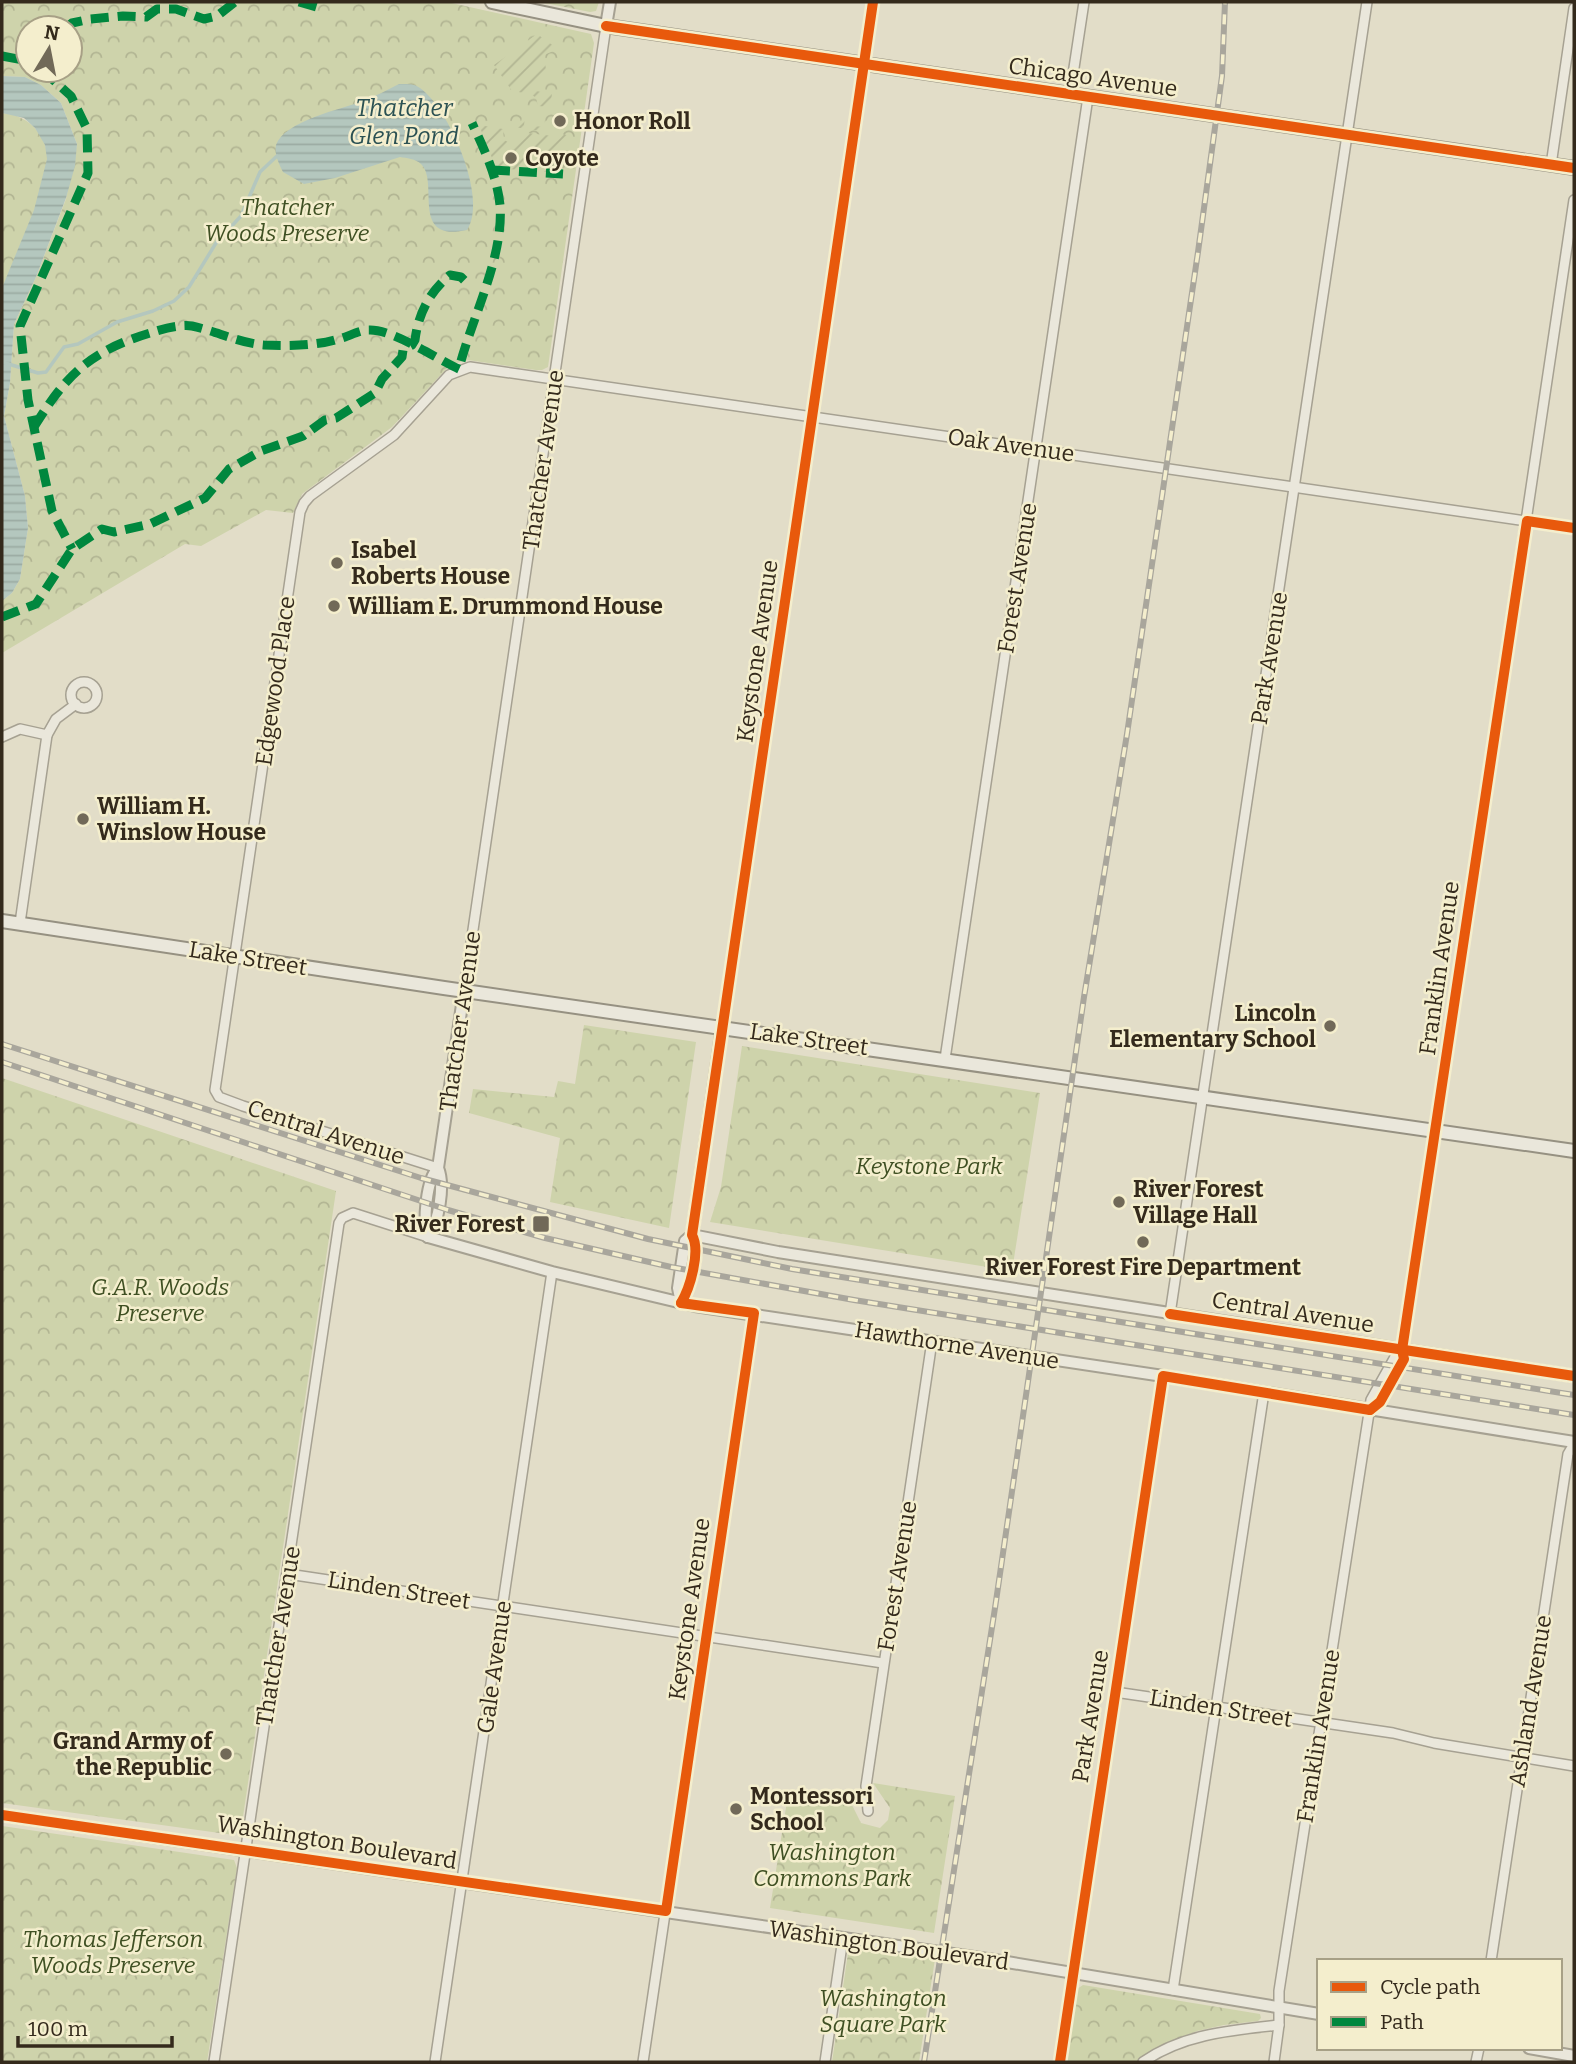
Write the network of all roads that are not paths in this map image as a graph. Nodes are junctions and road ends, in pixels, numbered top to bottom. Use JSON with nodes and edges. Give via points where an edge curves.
{"nodes":[{"id":1,"x":492,"y":2,"type":"edge"},
{"id":2,"x":610,"y":2,"type":"edge"},
{"id":3,"x":873,"y":2,"type":"edge"},
{"id":4,"x":1084,"y":2,"type":"edge"},
{"id":5,"x":1367,"y":2,"type":"edge"},
{"id":6,"x":1574,"y":8,"type":"edge"},
{"id":7,"x":606,"y":26,"type":"junction"},
{"id":8,"x":864,"y":64,"type":"junction"},
{"id":9,"x":1070,"y":94,"type":"junction"},
{"id":10,"x":1088,"y":97,"type":"junction"},
{"id":11,"x":1347,"y":135,"type":"junction"},
{"id":12,"x":1551,"y":165,"type":"junction"},
{"id":13,"x":1574,"y":168,"type":"edge"},
{"id":14,"x":1574,"y":201,"type":"edge"},
{"id":15,"x":449,"y":375,"type":"joint"},
{"id":16,"x":555,"y":379,"type":"junction"},
{"id":17,"x":813,"y":416,"type":"junction"},
{"id":18,"x":1037,"y":449,"type":"junction"},
{"id":19,"x":1295,"y":486,"type":"junction"},
{"id":20,"x":1527,"y":522,"type":"junction"},
{"id":21,"x":1574,"y":528,"type":"edge"},
{"id":22,"x":76,"y":704,"type":"dead end"},
{"id":23,"x":47,"y":735,"type":"junction"},
{"id":24,"x":2,"y":737,"type":"edge"},
{"id":25,"x":2,"y":921,"type":"edge"},
{"id":26,"x":20,"y":923,"type":"junction"},
{"id":27,"x":235,"y":956,"type":"junction"},
{"id":28,"x":464,"y":991,"type":"junction"},
{"id":29,"x":722,"y":1027,"type":"junction"},
{"id":30,"x":945,"y":1059,"type":"junction"},
{"id":31,"x":215,"y":1094,"type":"joint"},
{"id":32,"x":1202,"y":1096,"type":"junction"},
{"id":33,"x":1437,"y":1131,"type":"junction"},
{"id":34,"x":1574,"y":1151,"type":"edge"},
{"id":35,"x":438,"y":1168,"type":"junction"},
{"id":36,"x":348,"y":1214,"type":"joint"},
{"id":37,"x":692,"y":1235,"type":"junction"},
{"id":38,"x":428,"y":1237,"type":"junction"},
{"id":39,"x":552,"y":1272,"type":"junction"},
{"id":40,"x":681,"y":1303,"type":"junction"},
{"id":41,"x":754,"y":1313,"type":"junction"},
{"id":42,"x":1170,"y":1314,"type":"junction"},
{"id":43,"x":932,"y":1341,"type":"junction"},
{"id":44,"x":1402,"y":1350,"type":"junction"},
{"id":45,"x":1163,"y":1376,"type":"junction"},
{"id":46,"x":1574,"y":1376,"type":"edge"},
{"id":47,"x":1264,"y":1392,"type":"junction"},
{"id":48,"x":1370,"y":1410,"type":"junction"},
{"id":49,"x":1574,"y":1443,"type":"edge"},
{"id":50,"x":288,"y":1574,"type":"junction"},
{"id":51,"x":503,"y":1606,"type":"junction"},
{"id":52,"x":707,"y":1636,"type":"junction"},
{"id":53,"x":883,"y":1663,"type":"junction"},
{"id":54,"x":1115,"y":1692,"type":"junction"},
{"id":55,"x":1217,"y":1707,"type":"junction"},
{"id":56,"x":1320,"y":1723,"type":"junction"},
{"id":57,"x":1521,"y":1757,"type":"junction"},
{"id":58,"x":1574,"y":1766,"type":"edge"},
{"id":59,"x":868,"y":1811,"type":"dead end"},
{"id":60,"x":2,"y":1815,"type":"edge"},
{"id":61,"x":246,"y":1849,"type":"junction"},
{"id":62,"x":461,"y":1882,"type":"junction"},
{"id":63,"x":666,"y":1911,"type":"junction"},
{"id":64,"x":843,"y":1938,"type":"junction"},
{"id":65,"x":1491,"y":1959,"type":"edge"},
{"id":66,"x":1073,"y":1973,"type":"junction"},
{"id":67,"x":1173,"y":1990,"type":"junction"},
{"id":68,"x":1279,"y":2008,"type":"junction"},
{"id":69,"x":1317,"y":2014,"type":"edge"},
{"id":70,"x":1279,"y":2025,"type":"junction"},
{"id":71,"x":1540,"y":2050,"type":"edge"},
{"id":72,"x":1574,"y":2056,"type":"edge"},
{"id":73,"x":214,"y":2062,"type":"edge"},
{"id":74,"x":435,"y":2062,"type":"edge"},
{"id":75,"x":643,"y":2062,"type":"edge"},
{"id":76,"x":825,"y":2062,"type":"edge"},
{"id":77,"x":1060,"y":2062,"type":"edge"},
{"id":78,"x":1143,"y":2062,"type":"edge"},
{"id":79,"x":1274,"y":2062,"type":"edge"}],
"edges":[{"from":1,"to":7,"type":"main road","name":"Chicago Avenue"},
{"from":2,"to":7,"type":"street","name":"Thatcher Avenue"},
{"from":3,"to":8,"type":"street","name":"Keystone Avenue"},
{"from":4,"to":9,"type":"street"},
{"from":5,"to":11,"type":"street","name":"Park Avenue"},
{"from":6,"to":12,"type":"street"},
{"from":7,"to":8,"type":"main road","name":"Chicago Avenue"},
{"from":7,"to":16,"type":"street","name":"Thatcher Avenue"},
{"from":8,"to":9,"type":"main road","name":"Chicago Avenue"},
{"from":8,"to":17,"type":"street","name":"Keystone Avenue"},
{"from":9,"to":10,"type":"main road","name":"Chicago Avenue"},
{"from":10,"to":11,"type":"main road","name":"Chicago Avenue"},
{"from":10,"to":18,"type":"street","name":"Forest Avenue"},
{"from":11,"to":12,"type":"main road","name":"Chicago Avenue"},
{"from":11,"to":19,"type":"street","name":"Park Avenue"},
{"from":12,"to":13,"type":"main road","name":"Chicago Avenue"},
{"from":14,"to":20,"type":"street","name":"Franklin Avenue"},
{"from":15,"to":16,"type":"street","name":"Oak Avenue","via":[[470,367]]},
{"from":15,"to":27,"type":"street","name":"Edgewood Place","via":[[394,435],[310,496],[302,507]]},
{"from":16,"to":17,"type":"street","name":"Oak Avenue"},
{"from":16,"to":28,"type":"street","name":"Thatcher Avenue"},
{"from":17,"to":18,"type":"street","name":"Oak Avenue"},
{"from":17,"to":29,"type":"street","name":"Keystone Avenue"},
{"from":18,"to":19,"type":"street","name":"Oak Avenue"},
{"from":18,"to":30,"type":"street","name":"Forest Avenue"},
{"from":19,"to":20,"type":"street","name":"Oak Avenue"},
{"from":19,"to":32,"type":"street","name":"Park Avenue"},
{"from":20,"to":21,"type":"street","name":"Oak Avenue"},
{"from":20,"to":33,"type":"street","name":"Franklin Avenue"},
{"from":22,"to":23,"type":"street","via":[[56,719]]},
{"from":23,"to":24,"type":"street","via":[[20,729]]},
{"from":23,"to":26,"type":"street"},
{"from":25,"to":26,"type":"main road","name":"Lake Street"},
{"from":26,"to":27,"type":"main road","name":"Lake Street"},
{"from":27,"to":28,"type":"main road","name":"Lake Street"},
{"from":27,"to":31,"type":"street","name":"Edgewood Place"},
{"from":28,"to":29,"type":"main road","name":"Lake Street"},
{"from":28,"to":35,"type":"street","name":"Thatcher Avenue"},
{"from":29,"to":30,"type":"main road","name":"Lake Street"},
{"from":29,"to":37,"type":"street","name":"Keystone Avenue"},
{"from":30,"to":32,"type":"main road","name":"Lake Street"},
{"from":31,"to":35,"type":"street","name":"Central Avenue"},
{"from":32,"to":33,"type":"main road","name":"Lake Street"},
{"from":32,"to":42,"type":"street","name":"Park Avenue"},
{"from":33,"to":34,"type":"main road","name":"Lake Street"},
{"from":33,"to":44,"type":"street","name":"Franklin Avenue"},
{"from":35,"to":38,"type":"street","name":"Thatcher Avenue","via":[[431,1175],[424,1225]]},
{"from":36,"to":38,"type":"street","name":"Hawthorne Avenue","via":[[361,1214]]},
{"from":36,"to":50,"type":"street","name":"Thatcher Avenue","via":[[339,1223]]},
{"from":37,"to":40,"type":"street","name":"Keystone Avenue","via":[[696,1243],[689,1290]]},
{"from":37,"to":42,"type":"street","name":"Central Avenue"},
{"from":38,"to":39,"type":"street","name":"Hawthorne Avenue"},
{"from":39,"to":40,"type":"street","name":"Hawthorne Avenue"},
{"from":39,"to":51,"type":"street","name":"Gale Avenue"},
{"from":40,"to":41,"type":"street","name":"Hawthorne Avenue"},
{"from":41,"to":43,"type":"street","name":"Hawthorne Avenue"},
{"from":41,"to":52,"type":"street","name":"Keystone Avenue"},
{"from":42,"to":44,"type":"street","name":"Central Avenue"},
{"from":43,"to":45,"type":"street","name":"Hawthorne Avenue"},
{"from":43,"to":53,"type":"street","name":"Forest Avenue"},
{"from":44,"to":46,"type":"street","name":"Central Avenue"},
{"from":44,"to":48,"type":"street","name":"Franklin Avenue","via":[[1404,1359],[1380,1402]]},
{"from":45,"to":47,"type":"street","name":"Hawthorne Avenue"},
{"from":45,"to":54,"type":"street","name":"Park Avenue"},
{"from":47,"to":48,"type":"street","name":"Hawthorne Avenue"},
{"from":47,"to":55,"type":"street"},
{"from":48,"to":49,"type":"street","name":"Hawthorne Avenue"},
{"from":48,"to":56,"type":"street","name":"Franklin Avenue"},
{"from":49,"to":57,"type":"street","name":"Ashland Avenue","via":[[1568,1454]]},
{"from":50,"to":51,"type":"street","name":"Linden Street"},
{"from":50,"to":61,"type":"street","name":"Thatcher Avenue"},
{"from":51,"to":52,"type":"street","name":"Linden Street"},
{"from":51,"to":62,"type":"street","name":"Gale Avenue"},
{"from":52,"to":53,"type":"street","name":"Linden Street"},
{"from":52,"to":63,"type":"street","name":"Keystone Avenue"},
{"from":53,"to":59,"type":"street","name":"Forest Avenue","via":[[866,1786]]},
{"from":54,"to":55,"type":"street","name":"Linden Street"},
{"from":54,"to":66,"type":"street","name":"Park Avenue"},
{"from":55,"to":56,"type":"street","name":"Linden Street"},
{"from":55,"to":67,"type":"street"},
{"from":56,"to":57,"type":"street","name":"Linden Street"},
{"from":56,"to":68,"type":"street","name":"Franklin Avenue"},
{"from":57,"to":58,"type":"street","name":"Linden Street"},
{"from":57,"to":65,"type":"street","name":"Ashland Avenue"},
{"from":60,"to":61,"type":"street","name":"Washington Boulevard"},
{"from":61,"to":62,"type":"street","name":"Washington Boulevard"},
{"from":61,"to":73,"type":"street","name":"Thatcher Avenue"},
{"from":62,"to":63,"type":"street","name":"Washington Boulevard"},
{"from":62,"to":74,"type":"street","name":"Gale Avenue"},
{"from":63,"to":64,"type":"street","name":"Washington Boulevard"},
{"from":63,"to":75,"type":"street","name":"Keystone Avenue"},
{"from":64,"to":66,"type":"street","name":"Washington Boulevard"},
{"from":64,"to":76,"type":"street"},
{"from":66,"to":67,"type":"street","name":"Washington Boulevard"},
{"from":66,"to":77,"type":"street","name":"Park Avenue"},
{"from":67,"to":68,"type":"street","name":"Washington Boulevard"},
{"from":68,"to":69,"type":"street","name":"Washington Boulevard"},
{"from":68,"to":70,"type":"street","name":"Franklin Avenue"},
{"from":70,"to":78,"type":"street","via":[[1199,2037]]},
{"from":70,"to":79,"type":"street","name":"Franklin Avenue"},
{"from":71,"to":72,"type":"street"}]}
